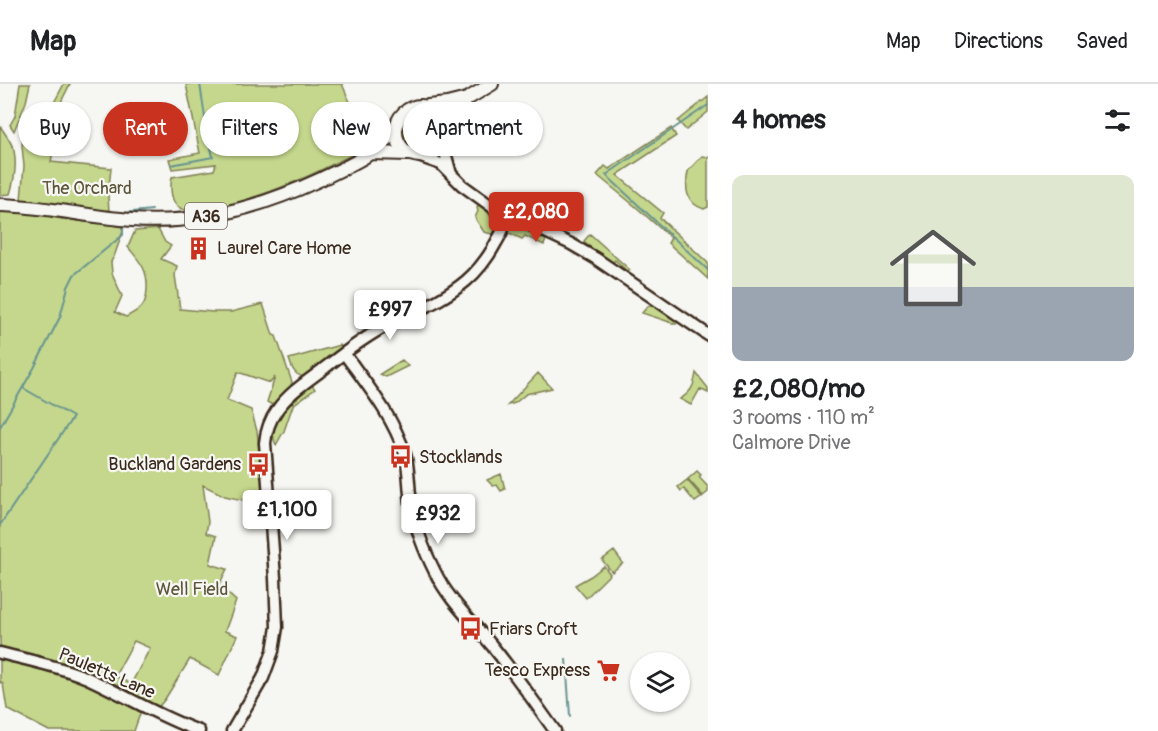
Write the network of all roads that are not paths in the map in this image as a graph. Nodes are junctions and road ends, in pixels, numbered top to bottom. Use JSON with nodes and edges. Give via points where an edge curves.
{"nodes":[{"id":1,"x":492,"y":84,"type":"edge"},
{"id":2,"x":467,"y":99,"type":"junction"},
{"id":3,"x":455,"y":102,"type":"edge"},
{"id":4,"x":464,"y":102,"type":"edge"},
{"id":5,"x":403,"y":112,"type":"edge"},
{"id":6,"x":395,"y":131,"type":"junction"},
{"id":7,"x":391,"y":135,"type":"edge"},
{"id":8,"x":403,"y":148,"type":"edge"},
{"id":9,"x":365,"y":156,"type":"edge"},
{"id":10,"x":417,"y":156,"type":"edge"},
{"id":11,"x":446,"y":156,"type":"edge"},
{"id":12,"x":451,"y":174,"type":"junction"},
{"id":13,"x":0,"y":205,"type":"edge"},
{"id":14,"x":506,"y":218,"type":"junction"},
{"id":15,"x":708,"y":335,"type":"edge"},
{"id":16,"x":344,"y":353,"type":"junction"},
{"id":17,"x":0,"y":653,"type":"edge"},
{"id":18,"x":199,"y":731,"type":"edge"},
{"id":19,"x":232,"y":731,"type":"edge"},
{"id":20,"x":555,"y":731,"type":"edge"}],
"edges":[{"from":1,"to":2,"type":"main road"},
{"from":2,"to":3,"type":"main road"},
{"from":2,"to":4,"type":"main road"},
{"from":5,"to":6,"type":"main road"},
{"from":6,"to":7,"type":"main road","number":"A36"},
{"from":6,"to":8,"type":"main road"},
{"from":9,"to":13,"type":"main road","number":"A36","via":[[287,194],[195,218],[133,220]]},
{"from":10,"to":12,"type":"street","via":[[441,164]]},
{"from":11,"to":12,"type":"street"},
{"from":12,"to":14,"type":"street"},
{"from":14,"to":15,"type":"street","via":[[522,221],[588,254]]},
{"from":14,"to":16,"type":"street","via":[[495,246],[467,280]]},
{"from":16,"to":19,"type":"street","via":[[288,397],[276,411],[266,434],[277,627],[263,678]]},
{"from":16,"to":20,"type":"street","via":[[395,429],[407,464],[415,522],[438,579]]},
{"from":17,"to":18,"type":"street","name":"Pauletts Lane","via":[[84,677]]}]}
